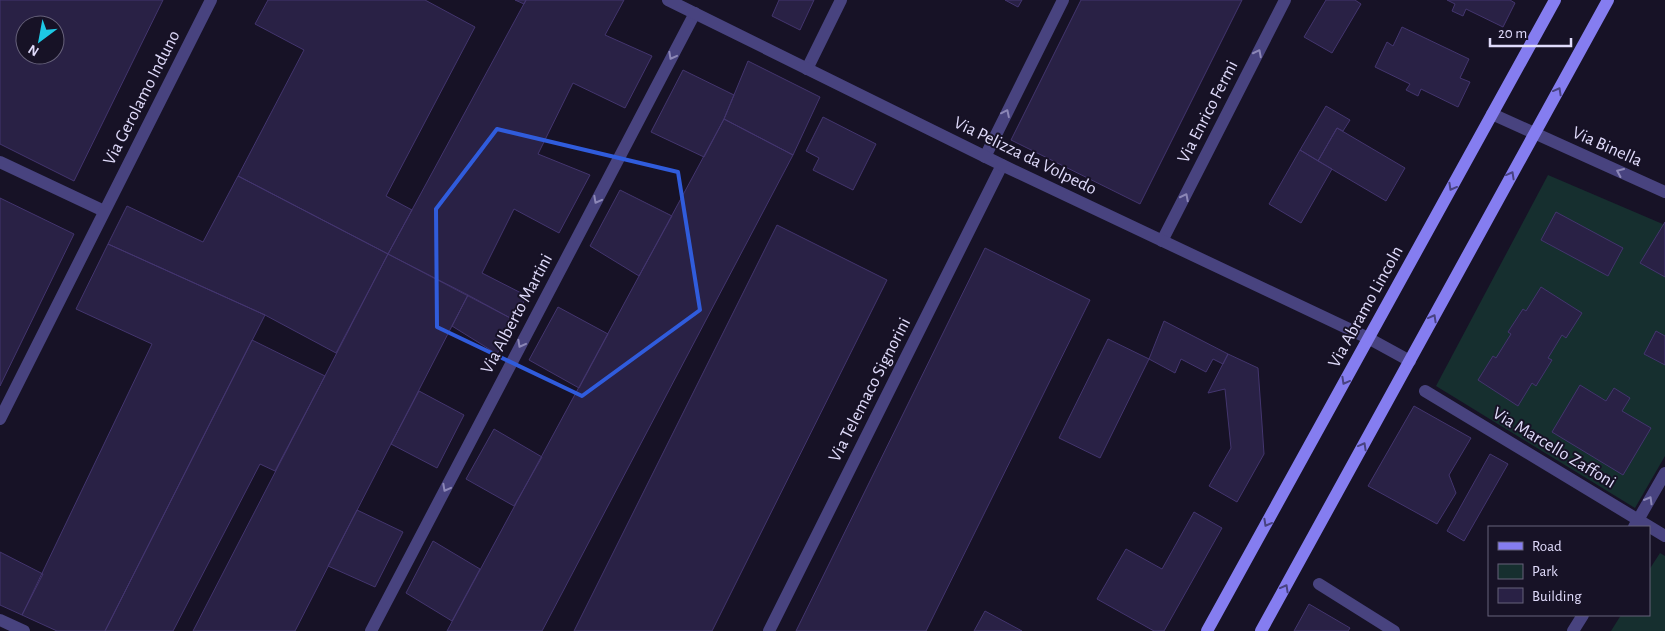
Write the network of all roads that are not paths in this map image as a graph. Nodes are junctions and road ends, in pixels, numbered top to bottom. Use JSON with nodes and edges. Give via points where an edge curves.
{"nodes":[{"id":1,"x":211,"y":0,"type":"edge"},
{"id":2,"x":668,"y":0,"type":"edge"},
{"id":3,"x":841,"y":0,"type":"edge"},
{"id":4,"x":1063,"y":0,"type":"edge"},
{"id":5,"x":1285,"y":0,"type":"edge"},
{"id":6,"x":1555,"y":0,"type":"edge"},
{"id":7,"x":1608,"y":0,"type":"edge"},
{"id":8,"x":695,"y":13,"type":"junction"},
{"id":9,"x":807,"y":69,"type":"junction"},
{"id":10,"x":1492,"y":114,"type":"junction"},
{"id":11,"x":1534,"y":134,"type":"junction"},
{"id":12,"x":985,"y":156,"type":"junction"},
{"id":13,"x":0,"y":162,"type":"edge"},
{"id":14,"x":1002,"y":165,"type":"junction"},
{"id":15,"x":1665,"y":192,"type":"edge"},
{"id":16,"x":104,"y":211,"type":"junction"},
{"id":17,"x":1162,"y":241,"type":"junction"},
{"id":18,"x":1368,"y":338,"type":"junction"},
{"id":19,"x":1410,"y":361,"type":"junction"},
{"id":20,"x":1425,"y":391,"type":"dead end"},
{"id":21,"x":0,"y":418,"type":"edge"},
{"id":22,"x":1665,"y":473,"type":"edge"},
{"id":23,"x":1636,"y":524,"type":"edge"},
{"id":24,"x":1650,"y":530,"type":"edge"},
{"id":25,"x":1665,"y":536,"type":"edge"},
{"id":26,"x":1319,"y":584,"type":"dead end"},
{"id":27,"x":1582,"y":616,"type":"edge"},
{"id":28,"x":0,"y":620,"type":"edge"},
{"id":29,"x":24,"y":631,"type":"edge"},
{"id":30,"x":371,"y":631,"type":"edge"},
{"id":31,"x":768,"y":631,"type":"edge"},
{"id":32,"x":1207,"y":631,"type":"edge"},
{"id":33,"x":1261,"y":631,"type":"edge"},
{"id":34,"x":1394,"y":631,"type":"edge"},
{"id":35,"x":1573,"y":631,"type":"edge"}],
"edges":[{"from":1,"to":16,"type":"street","name":"Via Gerolamo Induno"},
{"from":2,"to":8,"type":"street","name":"Via Pelizza da Volpedo"},
{"from":3,"to":9,"type":"street"},
{"from":12,"to":4,"type":"street","one_way":true},
{"from":17,"to":5,"type":"street","name":"Via Enrico Fermi","one_way":true},
{"from":6,"to":10,"type":"main road","name":"Via Abramo Lincoln"},
{"from":11,"to":7,"type":"main road","one_way":true},
{"from":8,"to":9,"type":"street","name":"Via Pelizza da Volpedo"},
{"from":8,"to":30,"type":"street","name":"Via Alberto Martini","one_way":true},
{"from":9,"to":12,"type":"street","name":"Via Pelizza da Volpedo"},
{"from":10,"to":11,"type":"street","name":"Via Binella"},
{"from":10,"to":18,"type":"main road","name":"Via Abramo Lincoln","one_way":true},
{"from":15,"to":11,"type":"street","name":"Via Binella","one_way":true},
{"from":19,"to":11,"type":"main road","one_way":true},
{"from":12,"to":14,"type":"street","name":"Via Pelizza da Volpedo"},
{"from":13,"to":16,"type":"street"},
{"from":14,"to":17,"type":"street","name":"Via Pelizza da Volpedo"},
{"from":14,"to":31,"type":"street","name":"Via Telemaco Signorini"},
{"from":16,"to":21,"type":"street","name":"Via Gerolamo Induno"},
{"from":17,"to":18,"type":"street","name":"Via Pelizza da Volpedo"},
{"from":18,"to":19,"type":"street","name":"Via Pelizza da Volpedo"},
{"from":18,"to":32,"type":"main road","name":"Via Abramo Lincoln","one_way":true},
{"from":33,"to":19,"type":"main road","one_way":true},
{"from":20,"to":23,"type":"street","name":"Via Marcello Zaffoni"},
{"from":23,"to":22,"type":"street","one_way":true},
{"from":24,"to":25,"type":"street","name":"Via Marcello Zaffoni"},
{"from":26,"to":34,"type":"street"},
{"from":27,"to":35,"type":"street"},
{"from":28,"to":29,"type":"street"}]}
